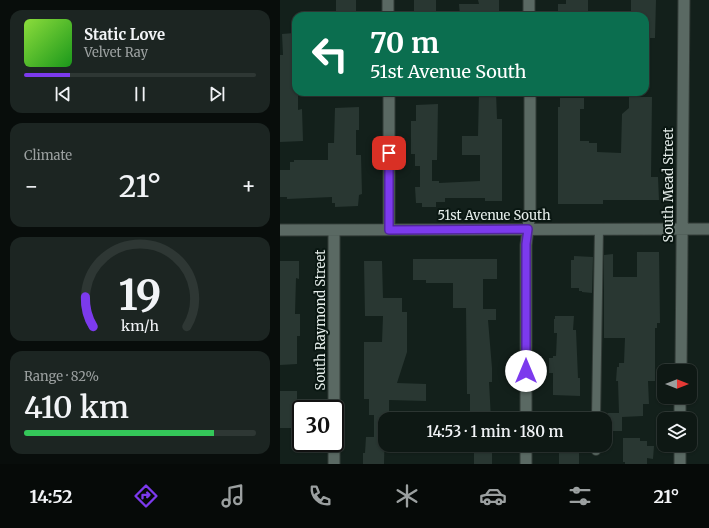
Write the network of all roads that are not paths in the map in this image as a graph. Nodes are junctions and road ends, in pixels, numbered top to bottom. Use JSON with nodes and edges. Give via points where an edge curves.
{"nodes":[{"id":1,"x":388,"y":0,"type":"edge"},
{"id":2,"x":529,"y":0,"type":"edge"},
{"id":3,"x":684,"y":0,"type":"edge"},
{"id":4,"x":388,"y":12,"type":"edge"},
{"id":5,"x":529,"y":12,"type":"edge"},
{"id":6,"x":388,"y":96,"type":"edge"},
{"id":7,"x":530,"y":96,"type":"edge"},
{"id":8,"x":528,"y":229,"type":"junction"},
{"id":9,"x":599,"y":229,"type":"junction"},
{"id":10,"x":682,"y":229,"type":"junction"},
{"id":11,"x":709,"y":229,"type":"edge"},
{"id":12,"x":280,"y":230,"type":"edge"},
{"id":13,"x":334,"y":230,"type":"junction"},
{"id":14,"x":389,"y":230,"type":"junction"},
{"id":15,"x":681,"y":364,"type":"edge"},
{"id":16,"x":334,"y":400,"type":"edge"},
{"id":17,"x":526,"y":412,"type":"edge"},
{"id":18,"x":596,"y":412,"type":"edge"},
{"id":19,"x":334,"y":452,"type":"edge"},
{"id":20,"x":526,"y":452,"type":"edge"},
{"id":21,"x":680,"y":452,"type":"edge"},
{"id":22,"x":334,"y":464,"type":"edge"},
{"id":23,"x":526,"y":464,"type":"edge"},
{"id":24,"x":680,"y":464,"type":"edge"}],
"edges":[{"from":1,"to":4,"type":"street"},
{"from":2,"to":5,"type":"street"},
{"from":3,"to":10,"type":"street","name":"South Mead Street"},
{"from":6,"to":14,"type":"street"},
{"from":7,"to":8,"type":"street"},
{"from":8,"to":9,"type":"street","name":"51st Avenue South"},
{"from":8,"to":14,"type":"street","name":"51st Avenue South"},
{"from":8,"to":17,"type":"street"},
{"from":9,"to":10,"type":"street","name":"51st Avenue South"},
{"from":9,"to":18,"type":"lane"},
{"from":10,"to":11,"type":"street","name":"51st Avenue South"},
{"from":10,"to":15,"type":"street","name":"South Mead Street"},
{"from":12,"to":13,"type":"street","name":"51st Avenue South"},
{"from":13,"to":14,"type":"street","name":"51st Avenue South"},
{"from":13,"to":16,"type":"street","name":"South Raymond Street"},
{"from":19,"to":22,"type":"street"},
{"from":20,"to":23,"type":"street"},
{"from":21,"to":24,"type":"street"}]}
